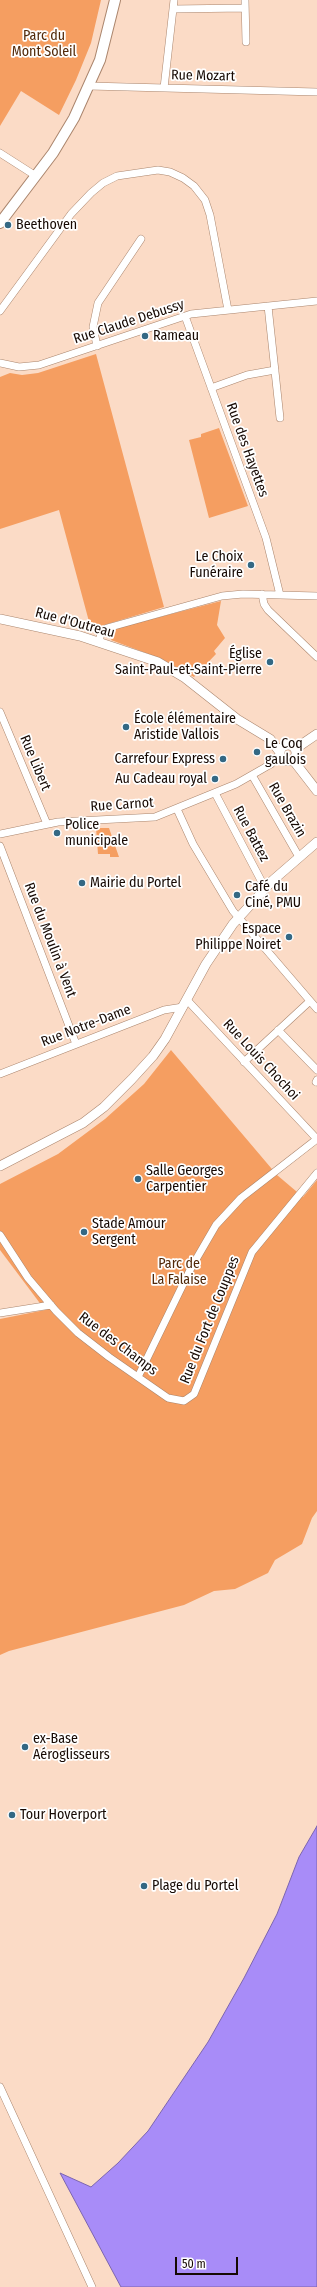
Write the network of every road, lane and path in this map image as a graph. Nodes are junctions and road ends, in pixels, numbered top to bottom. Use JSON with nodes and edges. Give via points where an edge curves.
{"nodes":[{"id":1,"x":115,"y":0,"type":"edge"},
{"id":2,"x":174,"y":0,"type":"edge"},
{"id":3,"x":245,"y":4,"type":"edge"},
{"id":4,"x":173,"y":9,"type":"junction"},
{"id":5,"x":246,"y":42,"type":"dead end"},
{"id":6,"x":89,"y":86,"type":"junction"},
{"id":7,"x":164,"y":88,"type":"junction"},
{"id":8,"x":317,"y":92,"type":"edge"},
{"id":9,"x":0,"y":154,"type":"edge"},
{"id":10,"x":36,"y":176,"type":"junction"},
{"id":11,"x":0,"y":223,"type":"edge"},
{"id":12,"x":141,"y":238,"type":"dead end"},
{"id":13,"x":317,"y":301,"type":"edge"},
{"id":14,"x":268,"y":306,"type":"junction"},
{"id":15,"x":228,"y":310,"type":"junction"},
{"id":16,"x":0,"y":311,"type":"edge"},
{"id":17,"x":185,"y":316,"type":"junction"},
{"id":18,"x":96,"y":346,"type":"junction"},
{"id":19,"x":0,"y":363,"type":"edge"},
{"id":20,"x":275,"y":370,"type":"junction"},
{"id":21,"x":211,"y":388,"type":"junction"},
{"id":22,"x":280,"y":418,"type":"dead end"},
{"id":23,"x":262,"y":594,"type":"junction"},
{"id":24,"x":280,"y":595,"type":"junction"},
{"id":25,"x":317,"y":596,"type":"edge"},
{"id":26,"x":0,"y":619,"type":"edge"},
{"id":27,"x":99,"y":642,"type":"junction"},
{"id":28,"x":317,"y":657,"type":"edge"},
{"id":29,"x":0,"y":712,"type":"edge"},
{"id":30,"x":317,"y":734,"type":"edge"},
{"id":31,"x":295,"y":748,"type":"junction"},
{"id":32,"x":279,"y":753,"type":"junction"},
{"id":33,"x":293,"y":760,"type":"junction"},
{"id":34,"x":252,"y":775,"type":"junction"},
{"id":35,"x":317,"y":791,"type":"edge"},
{"id":36,"x":215,"y":793,"type":"junction"},
{"id":37,"x":177,"y":809,"type":"junction"},
{"id":38,"x":46,"y":824,"type":"junction"},
{"id":39,"x":0,"y":834,"type":"edge"},
{"id":40,"x":317,"y":842,"type":"edge"},
{"id":41,"x":0,"y":846,"type":"edge"},
{"id":42,"x":299,"y":857,"type":"junction"},
{"id":43,"x":265,"y":888,"type":"junction"},
{"id":44,"x":239,"y":917,"type":"junction"},
{"id":45,"x":310,"y":1001,"type":"junction"},
{"id":46,"x":185,"y":1004,"type":"junction"},
{"id":47,"x":317,"y":1009,"type":"edge"},
{"id":48,"x":278,"y":1030,"type":"junction"},
{"id":49,"x":76,"y":1044,"type":"junction"},
{"id":50,"x":244,"y":1062,"type":"junction"},
{"id":51,"x":317,"y":1070,"type":"edge"},
{"id":52,"x":0,"y":1074,"type":"edge"},
{"id":53,"x":317,"y":1139,"type":"edge"},
{"id":54,"x":0,"y":1166,"type":"edge"},
{"id":55,"x":317,"y":1173,"type":"edge"},
{"id":56,"x":0,"y":1235,"type":"edge"},
{"id":57,"x":51,"y":1305,"type":"junction"},
{"id":58,"x":0,"y":1313,"type":"edge"},
{"id":59,"x":138,"y":1377,"type":"junction"},
{"id":60,"x":187,"y":1400,"type":"joint"},
{"id":61,"x":0,"y":2087,"type":"edge"},
{"id":62,"x":92,"y":2287,"type":"edge"}],
"edges":[{"from":1,"to":6,"type":"main road","via":[[104,48]]},
{"from":2,"to":4,"type":"street"},
{"from":3,"to":4,"type":"street"},
{"from":3,"to":5,"type":"street"},
{"from":4,"to":7,"type":"street"},
{"from":6,"to":7,"type":"street","name":"Rue Mozart"},
{"from":6,"to":10,"type":"main road","via":[[68,129]]},
{"from":7,"to":8,"type":"street","name":"Rue Mozart"},
{"from":9,"to":10,"type":"street"},
{"from":10,"to":11,"type":"main road"},
{"from":12,"to":18,"type":"street","via":[[98,303],[93,327]]},
{"from":13,"to":14,"type":"street","name":"Rue Claude Debussy"},
{"from":14,"to":15,"type":"street","name":"Rue Claude Debussy"},
{"from":14,"to":20,"type":"street"},
{"from":15,"to":16,"type":"street","via":[[205,200],[194,186],[183,178],[158,170],[111,178],[85,198]]},
{"from":15,"to":17,"type":"street","name":"Rue Claude Debussy"},
{"from":17,"to":18,"type":"street","name":"Rue Claude Debussy"},
{"from":17,"to":21,"type":"street","name":"Rue des Hayettes"},
{"from":18,"to":19,"type":"street","name":"Rue Claude Debussy","via":[[35,366],[20,367]]},
{"from":20,"to":21,"type":"street","via":[[247,375]]},
{"from":20,"to":22,"type":"street"},
{"from":21,"to":24,"type":"street","name":"Rue des Hayettes","via":[[266,538]]},
{"from":23,"to":24,"type":"street"},
{"from":23,"to":27,"type":"street","via":[[222,596],[159,612],[104,629]]},
{"from":23,"to":28,"type":"street","via":[[268,610]]},
{"from":24,"to":25,"type":"street"},
{"from":26,"to":27,"type":"street","name":"Rue d'Outreau"},
{"from":27,"to":32,"type":"street","name":"Rue d'Outreau","via":[[148,658],[176,672],[237,719],[270,739]]},
{"from":29,"to":38,"type":"street","name":"Rue Libert"},
{"from":30,"to":31,"type":"street"},
{"from":31,"to":32,"type":"street","via":[[286,745]]},
{"from":31,"to":33,"type":"street"},
{"from":32,"to":33,"type":"street","via":[[286,761]]},
{"from":32,"to":34,"type":"street","name":"Rue Carnot","via":[[271,764]]},
{"from":33,"to":35,"type":"street"},
{"from":34,"to":36,"type":"street","name":"Rue Carnot"},
{"from":34,"to":42,"type":"street","name":"Rue Brazin"},
{"from":36,"to":37,"type":"street","name":"Rue Carnot"},
{"from":36,"to":43,"type":"street","name":"Rue Battez"},
{"from":37,"to":38,"type":"street","name":"Rue Carnot","via":[[148,819],[80,820]]},
{"from":37,"to":44,"type":"street","via":[[193,844]]},
{"from":38,"to":39,"type":"street","name":"Rue Carnot"},
{"from":40,"to":42,"type":"street"},
{"from":41,"to":49,"type":"street","name":"Rue du Moulin à Vent"},
{"from":42,"to":43,"type":"street"},
{"from":43,"to":44,"type":"street"},
{"from":44,"to":45,"type":"street"},
{"from":44,"to":46,"type":"street","via":[[213,953]]},
{"from":45,"to":47,"type":"street"},
{"from":45,"to":48,"type":"street"},
{"from":46,"to":49,"type":"street","name":"Rue Notre-Dame"},
{"from":46,"to":50,"type":"street","name":"Rue Louis Chochoi"},
{"from":46,"to":54,"type":"street","via":[[153,1056],[104,1107],[83,1123]]},
{"from":48,"to":50,"type":"street"},
{"from":48,"to":51,"type":"street"},
{"from":49,"to":52,"type":"street","name":"Rue Notre-Dame"},
{"from":50,"to":53,"type":"street","name":"Rue Louis Chochoi"},
{"from":53,"to":59,"type":"street","via":[[241,1198],[216,1225],[191,1268]]},
{"from":55,"to":60,"type":"street","name":"Rue du Fort de Couppes","via":[[252,1252],[194,1394]]},
{"from":56,"to":57,"type":"street","name":"Rue des Champs","via":[[28,1278]]},
{"from":57,"to":58,"type":"street"},
{"from":57,"to":59,"type":"street","name":"Rue des Champs","via":[[83,1337]]},
{"from":59,"to":60,"type":"street","name":"Rue des Champs","via":[[172,1399],[181,1402]]},
{"from":61,"to":62,"type":"street"}]}
